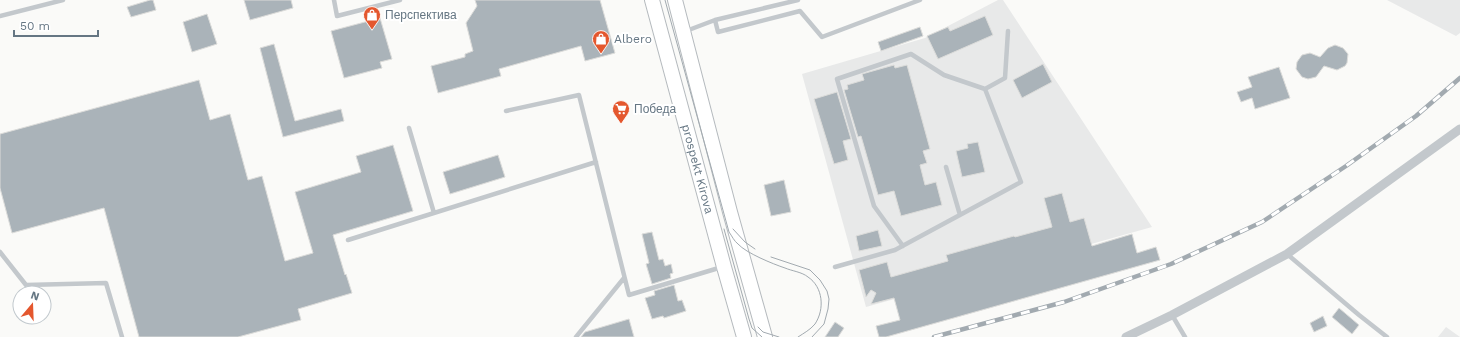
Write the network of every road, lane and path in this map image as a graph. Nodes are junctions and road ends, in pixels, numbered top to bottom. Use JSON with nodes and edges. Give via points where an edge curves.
{"nodes":[{"id":1,"x":63,"y":0,"type":"edge"},
{"id":2,"x":334,"y":0,"type":"edge"},
{"id":3,"x":400,"y":0,"type":"edge"},
{"id":4,"x":652,"y":0,"type":"edge"},
{"id":5,"x":675,"y":0,"type":"edge"},
{"id":6,"x":798,"y":0,"type":"edge"},
{"id":7,"x":920,"y":0,"type":"edge"},
{"id":8,"x":0,"y":16,"type":"edge"},
{"id":9,"x":716,"y":20,"type":"junction"},
{"id":10,"x":1008,"y":31,"type":"dead end"},
{"id":11,"x":684,"y":32,"type":"junction"},
{"id":12,"x":985,"y":89,"type":"junction"},
{"id":13,"x":506,"y":111,"type":"dead end"},
{"id":14,"x":409,"y":128,"type":"dead end"},
{"id":15,"x":1460,"y":130,"type":"edge"},
{"id":16,"x":596,"y":162,"type":"junction"},
{"id":17,"x":946,"y":167,"type":"dead end"},
{"id":18,"x":434,"y":213,"type":"junction"},
{"id":19,"x":960,"y":215,"type":"junction"},
{"id":20,"x":348,"y":240,"type":"dead end"},
{"id":21,"x":903,"y":246,"type":"junction"},
{"id":22,"x":0,"y":252,"type":"edge"},
{"id":23,"x":1287,"y":254,"type":"junction"},
{"id":24,"x":724,"y":267,"type":"junction"},
{"id":25,"x":835,"y":267,"type":"dead end"},
{"id":26,"x":624,"y":278,"type":"junction"},
{"id":27,"x":1172,"y":315,"type":"junction"},
{"id":28,"x":122,"y":337,"type":"edge"},
{"id":29,"x":576,"y":337,"type":"edge"},
{"id":30,"x":744,"y":337,"type":"edge"},
{"id":31,"x":765,"y":337,"type":"edge"},
{"id":32,"x":1126,"y":337,"type":"edge"},
{"id":33,"x":1185,"y":337,"type":"edge"},
{"id":34,"x":1387,"y":337,"type":"edge"}],
"edges":[{"from":1,"to":8,"type":"lane"},
{"from":2,"to":3,"type":"lane","via":[[337,16]]},
{"from":4,"to":24,"type":"main road","name":"prospekt Kirova"},
{"from":5,"to":11,"type":"main road","name":"prospekt Kirova"},
{"from":6,"to":9,"type":"lane"},
{"from":7,"to":9,"type":"lane","via":[[822,37],[800,11],[718,32]]},
{"from":9,"to":11,"type":"lane"},
{"from":10,"to":12,"type":"lane","via":[[1004,78]]},
{"from":11,"to":31,"type":"main road","name":"prospekt Kirova"},
{"from":12,"to":19,"type":"lane","via":[[1021,182]]},
{"from":12,"to":21,"type":"lane","via":[[944,75],[911,54],[837,79],[874,206]]},
{"from":13,"to":16,"type":"lane","via":[[579,95]]},
{"from":14,"to":18,"type":"lane"},
{"from":15,"to":23,"type":"street"},
{"from":16,"to":18,"type":"lane"},
{"from":16,"to":26,"type":"lane"},
{"from":17,"to":19,"type":"lane"},
{"from":18,"to":20,"type":"lane"},
{"from":19,"to":21,"type":"lane"},
{"from":21,"to":25,"type":"lane"},
{"from":22,"to":28,"type":"lane","via":[[26,285],[106,283]]},
{"from":23,"to":27,"type":"street"},
{"from":23,"to":34,"type":"lane"},
{"from":24,"to":26,"type":"lane","via":[[629,295]]},
{"from":24,"to":30,"type":"main road","name":"prospekt Kirova"},
{"from":26,"to":29,"type":"lane"},
{"from":27,"to":32,"type":"street"},
{"from":27,"to":33,"type":"lane"}]}
